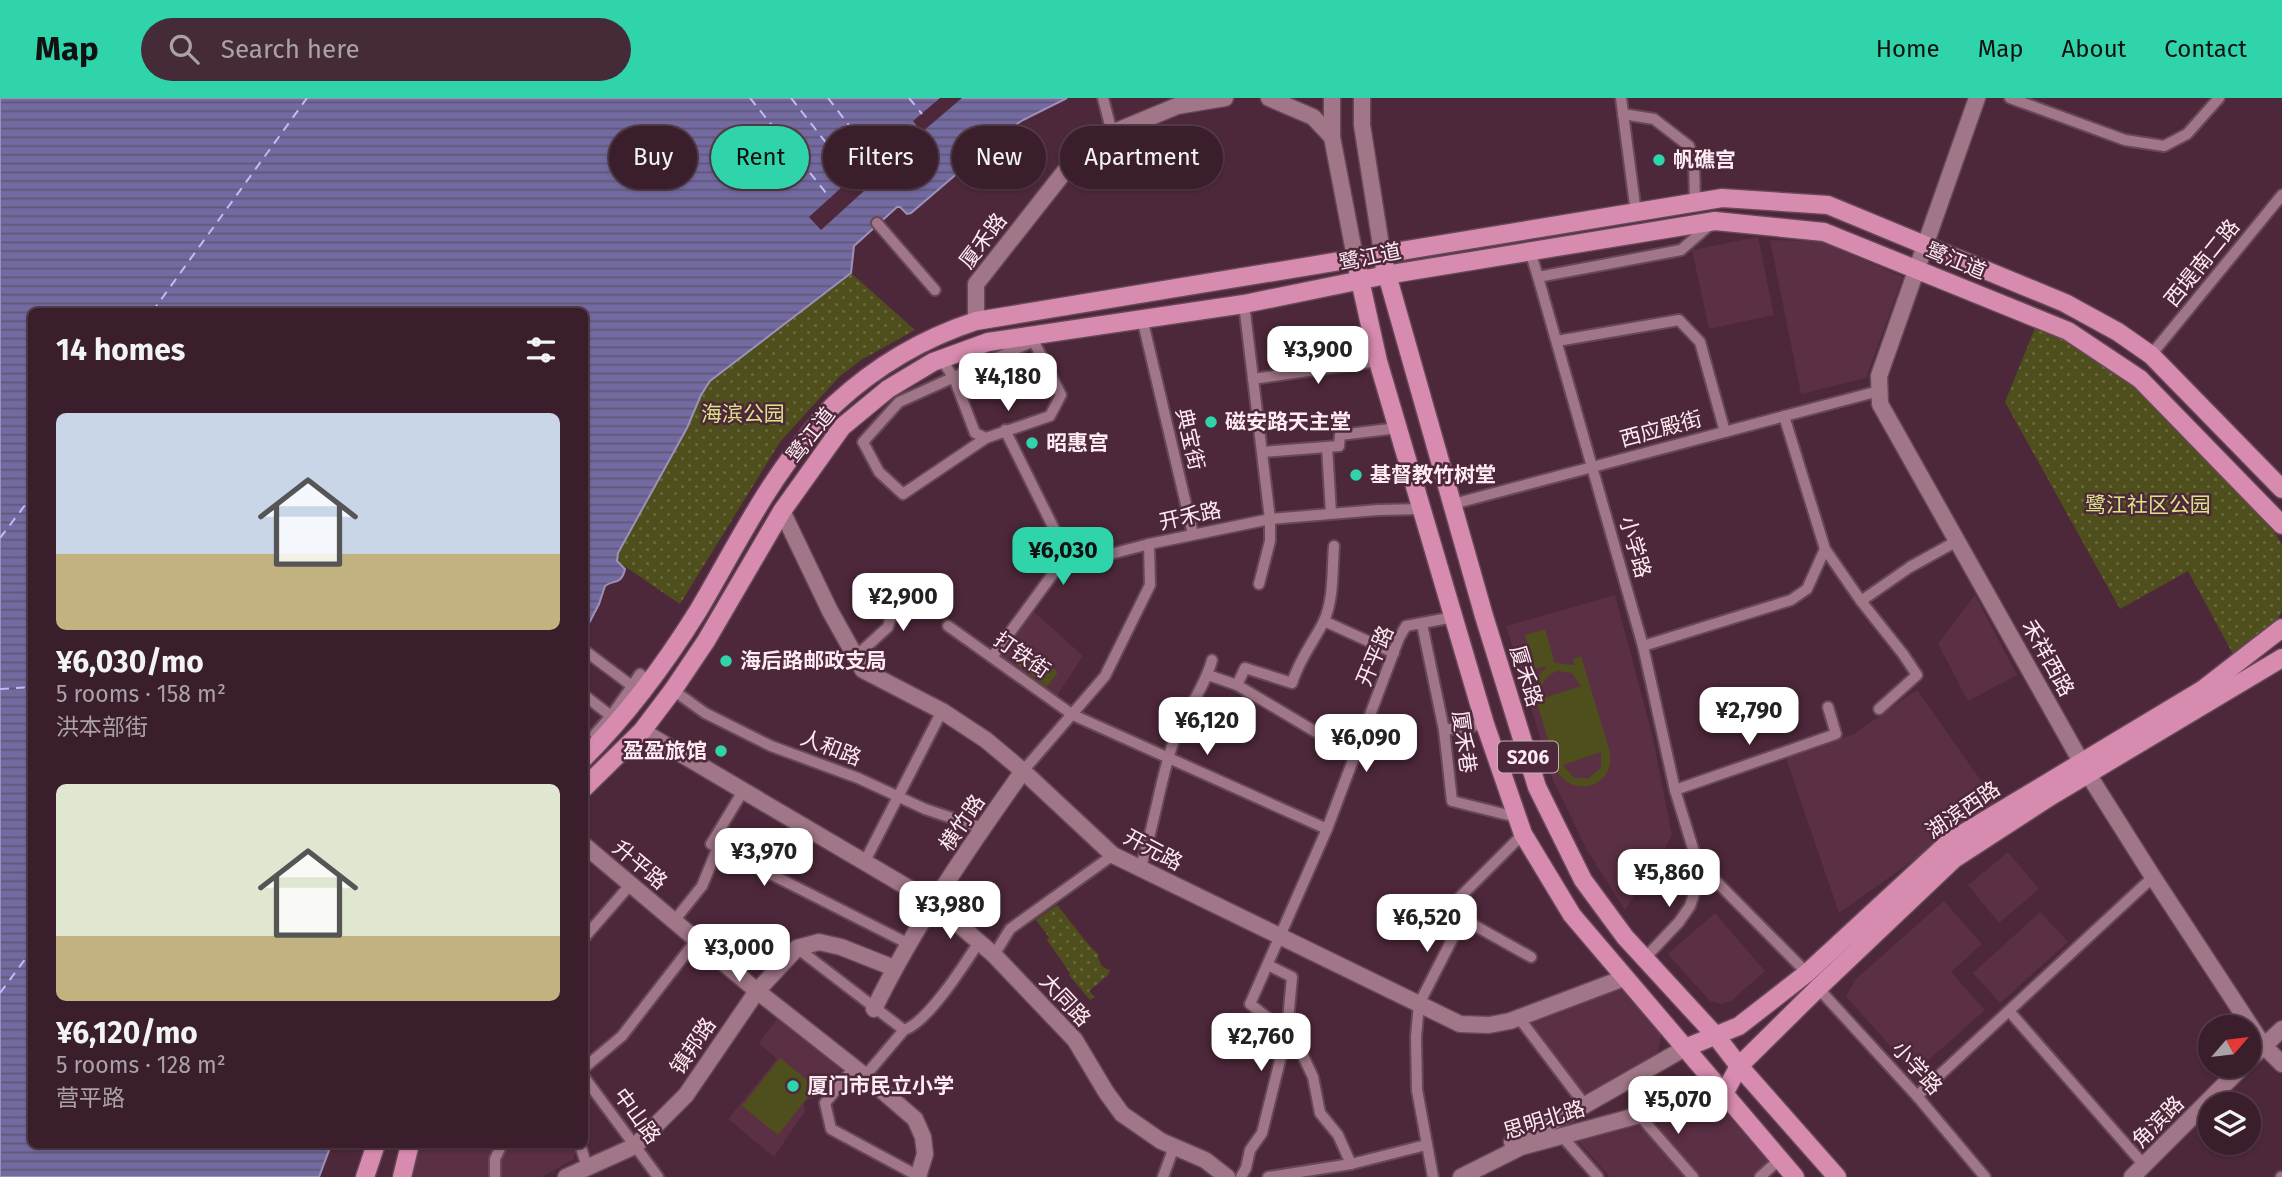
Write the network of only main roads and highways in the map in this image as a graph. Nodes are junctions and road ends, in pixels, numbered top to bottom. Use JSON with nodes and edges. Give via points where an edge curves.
{"nodes":[{"id":1,"x":1382,"y":252,"type":"junction"},
{"id":2,"x":1355,"y":257,"type":"junction"},
{"id":3,"x":1386,"y":275,"type":"junction"},
{"id":4,"x":1361,"y":282,"type":"junction"},
{"id":5,"x":2282,"y":489,"type":"edge"},
{"id":6,"x":2279,"y":525,"type":"edge"},
{"id":7,"x":2282,"y":628,"type":"edge"},
{"id":8,"x":2282,"y":646,"type":"edge"},
{"id":9,"x":2282,"y":658,"type":"edge"},
{"id":10,"x":2242,"y":682,"type":"junction"},
{"id":11,"x":588,"y":754,"type":"edge"},
{"id":12,"x":2085,"y":768,"type":"junction"},
{"id":13,"x":588,"y":785,"type":"edge"},
{"id":14,"x":1812,"y":980,"type":"junction"},
{"id":15,"x":1716,"y":1036,"type":"junction"},
{"id":16,"x":1685,"y":1048,"type":"junction"},
{"id":17,"x":1739,"y":1066,"type":"junction"},
{"id":18,"x":1725,"y":1092,"type":"junction"},
{"id":19,"x":375,"y":1148,"type":"edge"},
{"id":20,"x":409,"y":1148,"type":"edge"},
{"id":21,"x":365,"y":1177,"type":"edge"},
{"id":22,"x":402,"y":1177,"type":"edge"},
{"id":23,"x":1795,"y":1177,"type":"edge"},
{"id":24,"x":1836,"y":1177,"type":"edge"}],
"edges":[{"from":1,"to":2,"type":"main road","name":"鹭江道"},
{"from":1,"to":3,"type":"main road","name":"厦禾路","number":"S206"},
{"from":1,"to":5,"type":"main road","name":"鹭江道","via":[[1722,198],[1828,205],[2065,303],[2118,332],[2151,355]]},
{"from":2,"to":4,"type":"main road","number":"S206"},
{"from":2,"to":11,"type":"main road","name":"鹭江道","via":[[976,321],[945,331],[887,363],[834,405],[788,459],[651,683]]},
{"from":3,"to":4,"type":"main road","name":"鹭江道"},
{"from":3,"to":6,"type":"main road","name":"鹭江道","via":[[1714,221],[1824,232],[2068,331],[2140,379]]},
{"from":3,"to":15,"type":"main road","name":"厦禾路","number":"S206","via":[[1537,787],[1583,880],[1626,937]]},
{"from":4,"to":13,"type":"main road","name":"鹭江道","via":[[988,342],[941,359],[888,389],[848,422],[782,511],[673,690],[642,731]]},
{"from":4,"to":16,"type":"main road","number":"S206","via":[[1378,361],[1522,834],[1572,915]]},
{"from":7,"to":12,"type":"main road","name":"湖滨西路","via":[[2202,690]]},
{"from":8,"to":10,"type":"main road"},
{"from":9,"to":10,"type":"main road","name":"湖滨西路"},
{"from":10,"to":12,"type":"main road","name":"湖滨西路"},
{"from":12,"to":14,"type":"main road","name":"湖滨西路","via":[[1949,842]]},
{"from":14,"to":15,"type":"main road","name":"湖滨西路"},
{"from":14,"to":17,"type":"main road","name":"湖滨西路"},
{"from":15,"to":16,"type":"main road","name":"湖滨西路"},
{"from":15,"to":17,"type":"main road","name":"厦禾路","number":"S206"},
{"from":16,"to":18,"type":"main road","number":"S206"},
{"from":17,"to":18,"type":"main road","name":"湖滨西路"},
{"from":17,"to":24,"type":"main road","name":"厦禾路","number":"S206"},
{"from":18,"to":23,"type":"main road","number":"S206"},
{"from":19,"to":21,"type":"main road"},
{"from":20,"to":22,"type":"main road"}]}
